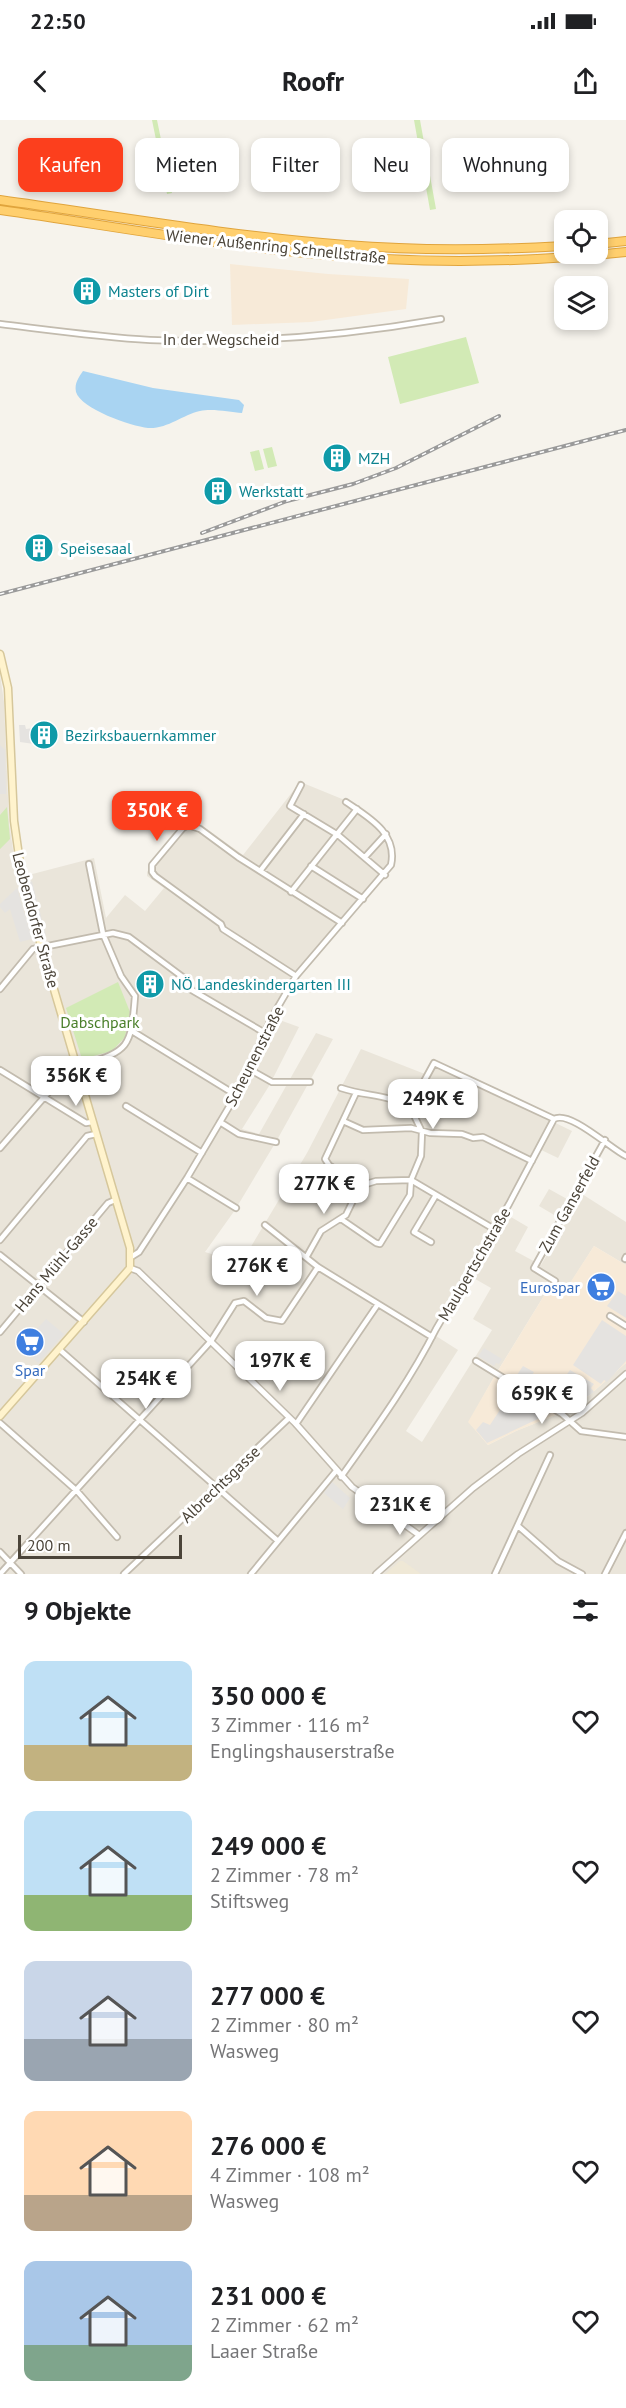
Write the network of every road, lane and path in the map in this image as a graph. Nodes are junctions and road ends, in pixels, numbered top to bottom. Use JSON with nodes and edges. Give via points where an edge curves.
{"nodes":[{"id":1,"x":0,"y":200,"type":"edge"},
{"id":2,"x":0,"y":210,"type":"edge"},
{"id":3,"x":626,"y":241,"type":"edge"},
{"id":4,"x":608,"y":243,"type":"edge"},
{"id":5,"x":554,"y":246,"type":"edge"},
{"id":6,"x":626,"y":252,"type":"edge"},
{"id":7,"x":441,"y":319,"type":"dead end"},
{"id":8,"x":0,"y":324,"type":"edge"},
{"id":9,"x":0,"y":654,"type":"edge"},
{"id":10,"x":2,"y":671,"type":"edge"},
{"id":11,"x":301,"y":785,"type":"dead end"},
{"id":12,"x":346,"y":802,"type":"dead end"},
{"id":13,"x":357,"y":809,"type":"junction"},
{"id":14,"x":304,"y":813,"type":"junction"},
{"id":15,"x":386,"y":834,"type":"junction"},
{"id":16,"x":338,"y":835,"type":"junction"},
{"id":17,"x":365,"y":857,"type":"junction"},
{"id":18,"x":89,"y":864,"type":"dead end"},
{"id":19,"x":311,"y":866,"type":"junction"},
{"id":20,"x":260,"y":871,"type":"junction"},
{"id":21,"x":385,"y":875,"type":"junction"},
{"id":22,"x":291,"y":892,"type":"junction"},
{"id":23,"x":363,"y":899,"type":"junction"},
{"id":24,"x":342,"y":923,"type":"junction"},
{"id":25,"x":103,"y":934,"type":"junction"},
{"id":26,"x":41,"y":946,"type":"junction"},
{"id":27,"x":296,"y":976,"type":"junction"},
{"id":28,"x":0,"y":989,"type":"edge"},
{"id":29,"x":132,"y":1031,"type":"junction"},
{"id":30,"x":264,"y":1034,"type":"junction"},
{"id":31,"x":78,"y":1067,"type":"junction"},
{"id":32,"x":249,"y":1069,"type":"junction"},
{"id":33,"x":0,"y":1070,"type":"edge"},
{"id":34,"x":67,"y":1071,"type":"dead end"},
{"id":35,"x":310,"y":1082,"type":"dead end"},
{"id":36,"x":341,"y":1088,"type":"dead end"},
{"id":37,"x":356,"y":1093,"type":"junction"},
{"id":38,"x":236,"y":1095,"type":"junction"},
{"id":39,"x":44,"y":1096,"type":"junction"},
{"id":40,"x":126,"y":1106,"type":"dead end"},
{"id":41,"x":410,"y":1107,"type":"junction"},
{"id":42,"x":554,"y":1119,"type":"junction"},
{"id":43,"x":343,"y":1121,"type":"junction"},
{"id":44,"x":92,"y":1122,"type":"junction"},
{"id":45,"x":220,"y":1122,"type":"junction"},
{"id":46,"x":422,"y":1132,"type":"junction"},
{"id":47,"x":96,"y":1134,"type":"junction"},
{"id":48,"x":604,"y":1140,"type":"junction"},
{"id":49,"x":276,"y":1142,"type":"dead end"},
{"id":50,"x":0,"y":1148,"type":"edge"},
{"id":51,"x":202,"y":1153,"type":"junction"},
{"id":52,"x":626,"y":1156,"type":"edge"},
{"id":53,"x":532,"y":1161,"type":"junction"},
{"id":54,"x":187,"y":1178,"type":"junction"},
{"id":55,"x":411,"y":1180,"type":"junction"},
{"id":56,"x":360,"y":1186,"type":"junction"},
{"id":57,"x":436,"y":1195,"type":"junction"},
{"id":58,"x":114,"y":1200,"type":"junction"},
{"id":59,"x":236,"y":1208,"type":"dead end"},
{"id":60,"x":341,"y":1219,"type":"junction"},
{"id":61,"x":264,"y":1225,"type":"dead end"},
{"id":62,"x":494,"y":1229,"type":"junction"},
{"id":63,"x":0,"y":1240,"type":"edge"},
{"id":64,"x":431,"y":1242,"type":"dead end"},
{"id":65,"x":0,"y":1255,"type":"edge"},
{"id":66,"x":306,"y":1256,"type":"junction"},
{"id":67,"x":131,"y":1257,"type":"junction"},
{"id":68,"x":318,"y":1267,"type":"junction"},
{"id":69,"x":130,"y":1268,"type":"junction"},
{"id":70,"x":555,"y":1281,"type":"dead end"},
{"id":71,"x":39,"y":1286,"type":"junction"},
{"id":72,"x":378,"y":1304,"type":"junction"},
{"id":73,"x":610,"y":1316,"type":"dead end"},
{"id":74,"x":84,"y":1322,"type":"junction"},
{"id":75,"x":626,"y":1326,"type":"edge"},
{"id":76,"x":0,"y":1332,"type":"edge"},
{"id":77,"x":432,"y":1337,"type":"junction"},
{"id":78,"x":211,"y":1341,"type":"junction"},
{"id":79,"x":60,"y":1350,"type":"junction"},
{"id":80,"x":476,"y":1361,"type":"dead end"},
{"id":81,"x":626,"y":1374,"type":"edge"},
{"id":82,"x":0,"y":1416,"type":"edge"},
{"id":83,"x":289,"y":1418,"type":"junction"},
{"id":84,"x":140,"y":1421,"type":"junction"},
{"id":85,"x":569,"y":1422,"type":"junction"},
{"id":86,"x":0,"y":1423,"type":"edge"},
{"id":87,"x":296,"y":1424,"type":"junction"},
{"id":88,"x":626,"y":1437,"type":"edge"},
{"id":89,"x":550,"y":1455,"type":"dead end"},
{"id":90,"x":336,"y":1471,"type":"junction"},
{"id":91,"x":341,"y":1476,"type":"junction"},
{"id":92,"x":216,"y":1487,"type":"junction"},
{"id":93,"x":77,"y":1491,"type":"junction"},
{"id":94,"x":518,"y":1526,"type":"junction"},
{"id":95,"x":626,"y":1533,"type":"edge"},
{"id":96,"x":419,"y":1535,"type":"junction"},
{"id":97,"x":117,"y":1537,"type":"dead end"},
{"id":98,"x":278,"y":1541,"type":"junction"},
{"id":99,"x":0,"y":1552,"type":"edge"},
{"id":100,"x":11,"y":1563,"type":"junction"},
{"id":101,"x":0,"y":1574,"type":"edge"},
{"id":102,"x":21,"y":1574,"type":"edge"},
{"id":103,"x":124,"y":1574,"type":"edge"},
{"id":104,"x":251,"y":1574,"type":"edge"},
{"id":105,"x":376,"y":1574,"type":"edge"},
{"id":106,"x":495,"y":1574,"type":"edge"},
{"id":107,"x":582,"y":1574,"type":"edge"},
{"id":108,"x":605,"y":1574,"type":"edge"}],
"edges":[{"from":1,"to":5,"type":"highway","name":"Wiener Außenring Schnellstraße","via":[[348,245],[458,249]]},
{"from":2,"to":6,"type":"highway","name":"Wiener Außenring Schnellstraße","via":[[240,245],[354,257],[497,260]]},
{"from":3,"to":4,"type":"highway"},
{"from":7,"to":8,"type":"street","name":"In der Wegscheid","via":[[360,332],[250,341],[148,340]]},
{"from":9,"to":10,"type":"main road","name":"Leobendorfer Straße"},
{"from":10,"to":26,"type":"main road","name":"Leobendorfer Straße","via":[[9,702],[16,848]]},
{"from":11,"to":14,"type":"street","via":[[290,806]]},
{"from":12,"to":13,"type":"street"},
{"from":13,"to":15,"type":"street"},
{"from":13,"to":16,"type":"street"},
{"from":14,"to":16,"type":"street"},
{"from":14,"to":20,"type":"street"},
{"from":15,"to":17,"type":"street"},
{"from":15,"to":21,"type":"street","name":"Scheunenstraße","via":[[393,851]]},
{"from":16,"to":17,"type":"street"},
{"from":16,"to":19,"type":"street"},
{"from":17,"to":21,"type":"street"},
{"from":18,"to":25,"type":"street"},
{"from":19,"to":22,"type":"street"},
{"from":19,"to":23,"type":"street"},
{"from":20,"to":22,"type":"street"},
{"from":20,"to":27,"type":"street","via":[[200,829],[188,825],[152,865],[155,876],[223,929]]},
{"from":21,"to":23,"type":"street","name":"Scheunenstraße"},
{"from":22,"to":24,"type":"street"},
{"from":23,"to":24,"type":"street","name":"Scheunenstraße"},
{"from":24,"to":27,"type":"street","name":"Scheunenstraße"},
{"from":25,"to":26,"type":"street"},
{"from":25,"to":29,"type":"street","via":[[121,976],[135,996]]},
{"from":25,"to":30,"type":"street","via":[[129,937],[184,978],[190,989]]},
{"from":26,"to":28,"type":"street","via":[[31,950]]},
{"from":26,"to":31,"type":"main road","name":"Leobendorfer Straße"},
{"from":27,"to":30,"type":"street","name":"Scheunenstraße"},
{"from":29,"to":31,"type":"street","via":[[116,1054]]},
{"from":29,"to":38,"type":"street"},
{"from":30,"to":32,"type":"street","name":"Scheunenstraße"},
{"from":31,"to":44,"type":"main road","name":"Leobendorfer Straße"},
{"from":32,"to":35,"type":"street","via":[[272,1082]]},
{"from":32,"to":38,"type":"street","name":"Scheunenstraße"},
{"from":33,"to":39,"type":"street"},
{"from":34,"to":39,"type":"street"},
{"from":36,"to":37,"type":"street"},
{"from":37,"to":41,"type":"street","via":[[387,1096]]},
{"from":37,"to":43,"type":"street"},
{"from":38,"to":45,"type":"street","name":"Scheunenstraße"},
{"from":39,"to":44,"type":"street","via":[[86,1123]]},
{"from":39,"to":50,"type":"street"},
{"from":40,"to":51,"type":"street"},
{"from":41,"to":42,"type":"street","via":[[434,1063]]},
{"from":41,"to":46,"type":"street"},
{"from":42,"to":48,"type":"street","via":[[562,1118]]},
{"from":42,"to":53,"type":"street","name":"Maulpertschstraße"},
{"from":43,"to":46,"type":"street","via":[[363,1130],[411,1128]]},
{"from":43,"to":56,"type":"street","via":[[325,1160]]},
{"from":44,"to":47,"type":"main road","name":"Leobendorfer Straße"},
{"from":45,"to":49,"type":"street","via":[[239,1134]]},
{"from":45,"to":51,"type":"street","name":"Scheunenstraße"},
{"from":46,"to":53,"type":"street","via":[[483,1137]]},
{"from":46,"to":55,"type":"street","via":[[422,1156]]},
{"from":47,"to":58,"type":"main road","name":"Leobendorfer Straße"},
{"from":47,"to":63,"type":"street","via":[[87,1136]]},
{"from":48,"to":52,"type":"street"},
{"from":48,"to":70,"type":"street","name":"Zum Ganserfeld","via":[[534,1268]]},
{"from":51,"to":54,"type":"street","name":"Scheunenstraße"},
{"from":53,"to":62,"type":"street","name":"Maulpertschstraße"},
{"from":54,"to":59,"type":"street"},
{"from":54,"to":67,"type":"street","name":"Scheunenstraße","via":[[139,1252]]},
{"from":55,"to":56,"type":"street","via":[[375,1181]]},
{"from":55,"to":57,"type":"street"},
{"from":55,"to":60,"type":"street","via":[[410,1195],[381,1243],[376,1244]]},
{"from":56,"to":60,"type":"street"},
{"from":57,"to":62,"type":"street"},
{"from":57,"to":64,"type":"street","via":[[414,1232]]},
{"from":58,"to":67,"type":"main road","name":"Leobendorfer Straße"},
{"from":58,"to":71,"type":"street","name":"Hans Mühl-Gasse"},
{"from":60,"to":66,"type":"street","via":[[321,1230]]},
{"from":61,"to":66,"type":"street"},
{"from":62,"to":77,"type":"street","name":"Maulpertschstraße"},
{"from":65,"to":71,"type":"street"},
{"from":66,"to":68,"type":"street"},
{"from":67,"to":69,"type":"main road","name":"Leobendorfer Straße"},
{"from":68,"to":72,"type":"street"},
{"from":68,"to":78,"type":"street","via":[[282,1321],[270,1320],[239,1301]]},
{"from":69,"to":74,"type":"main road"},
{"from":69,"to":78,"type":"street","via":[[138,1271]]},
{"from":71,"to":74,"type":"street"},
{"from":71,"to":76,"type":"street","name":"Hans Mühl-Gasse"},
{"from":72,"to":77,"type":"street"},
{"from":72,"to":87,"type":"street"},
{"from":73,"to":75,"type":"street"},
{"from":74,"to":79,"type":"main road"},
{"from":77,"to":91,"type":"street","name":"Maulpertschstraße","via":[[384,1417]]},
{"from":78,"to":83,"type":"street"},
{"from":78,"to":84,"type":"street"},
{"from":79,"to":82,"type":"main road"},
{"from":79,"to":84,"type":"street"},
{"from":80,"to":85,"type":"street"},
{"from":81,"to":85,"type":"street"},
{"from":83,"to":87,"type":"street"},
{"from":83,"to":92,"type":"street","name":"Albrechtsgasse"},
{"from":84,"to":92,"type":"street"},
{"from":84,"to":93,"type":"street"},
{"from":85,"to":88,"type":"street","via":[[581,1431]]},
{"from":85,"to":96,"type":"street","via":[[518,1454]]},
{"from":86,"to":93,"type":"street"},
{"from":87,"to":90,"type":"street"},
{"from":89,"to":94,"type":"street"},
{"from":90,"to":91,"type":"street"},
{"from":90,"to":98,"type":"street"},
{"from":91,"to":96,"type":"street"},
{"from":92,"to":98,"type":"street"},
{"from":92,"to":103,"type":"street","name":"Albrechtsgasse"},
{"from":93,"to":97,"type":"street"},
{"from":93,"to":100,"type":"street"},
{"from":94,"to":106,"type":"street"},
{"from":94,"to":107,"type":"street","via":[[558,1561]]},
{"from":95,"to":108,"type":"street"},
{"from":96,"to":105,"type":"street"},
{"from":98,"to":104,"type":"street"},
{"from":99,"to":100,"type":"street"},
{"from":100,"to":101,"type":"street"},
{"from":100,"to":102,"type":"street"}]}
